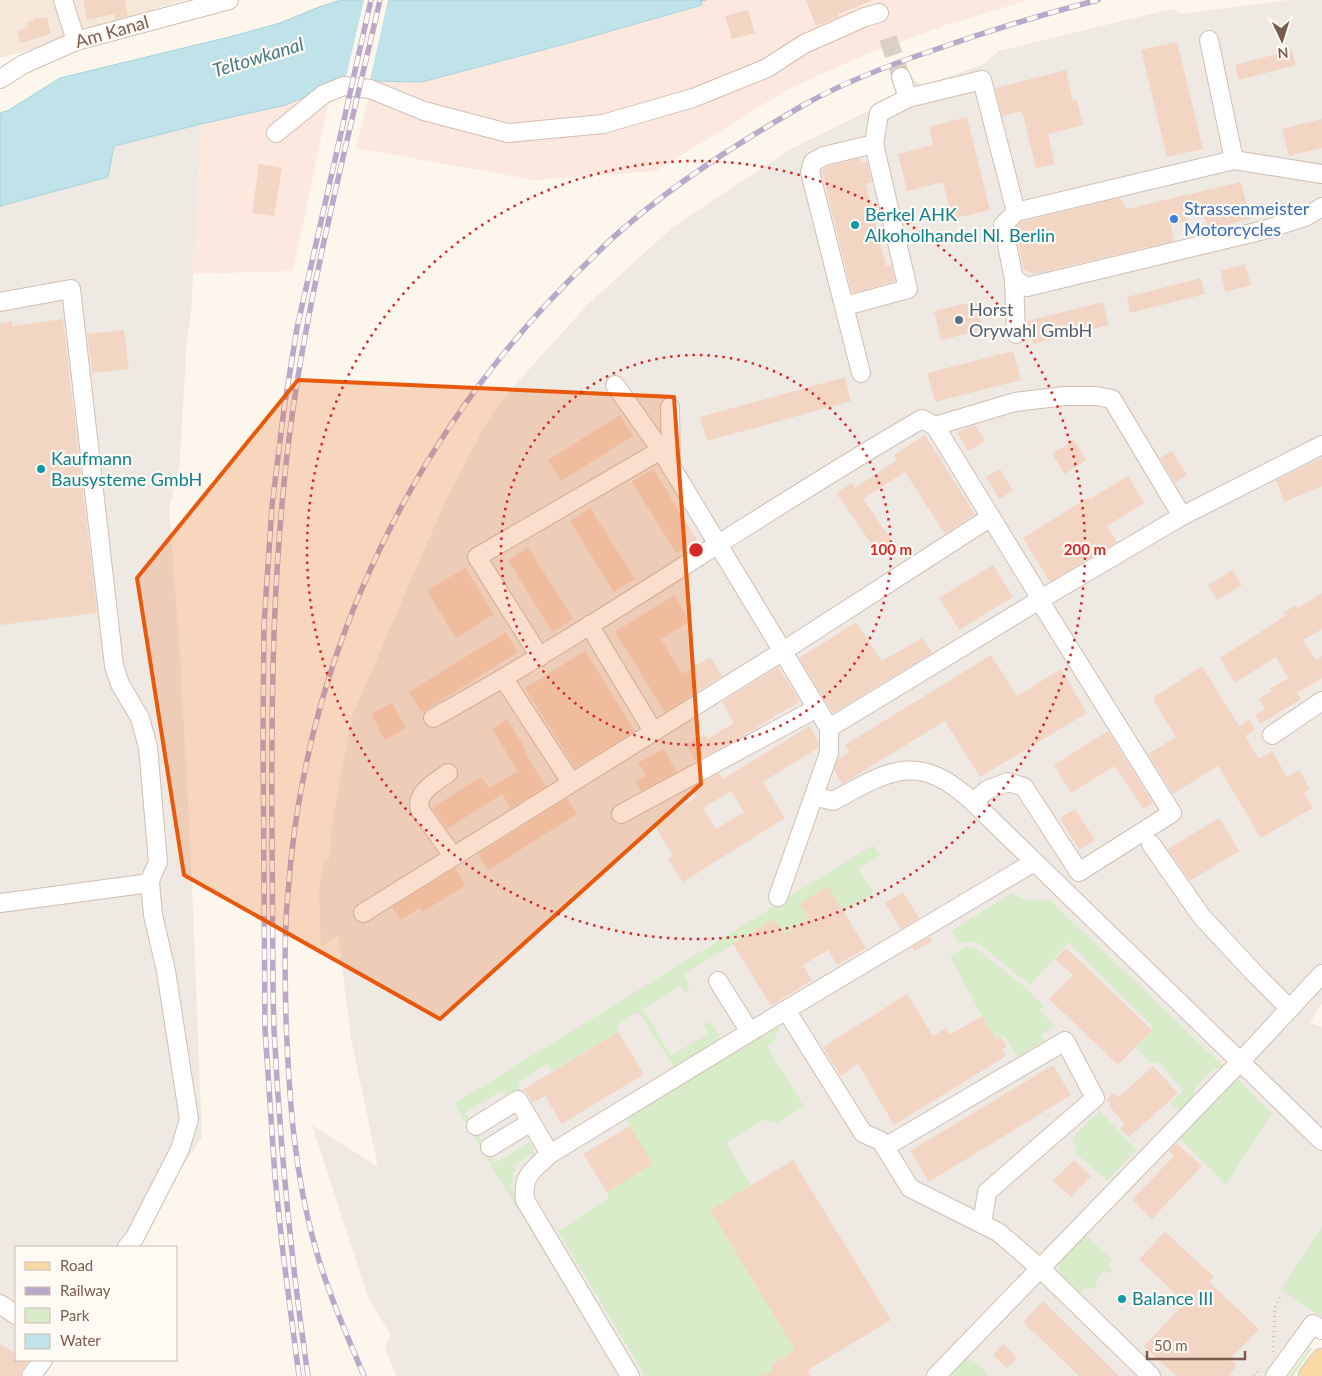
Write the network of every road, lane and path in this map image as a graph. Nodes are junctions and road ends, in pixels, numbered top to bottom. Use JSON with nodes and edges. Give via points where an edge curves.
{"nodes":[{"id":1,"x":63,"y":0,"type":"edge"},
{"id":2,"x":229,"y":0,"type":"edge"},
{"id":3,"x":706,"y":0,"type":"edge"},
{"id":4,"x":701,"y":1,"type":"dead end"},
{"id":5,"x":880,"y":13,"type":"dead end"},
{"id":6,"x":1209,"y":40,"type":"dead end"},
{"id":7,"x":76,"y":41,"type":"junction"},
{"id":8,"x":901,"y":77,"type":"tunnel mouth"},
{"id":9,"x":0,"y":79,"type":"edge"},
{"id":10,"x":908,"y":98,"type":"junction"},
{"id":11,"x":276,"y":133,"type":"dead end"},
{"id":12,"x":874,"y":144,"type":"junction"},
{"id":13,"x":1234,"y":160,"type":"junction"},
{"id":14,"x":1322,"y":174,"type":"edge"},
{"id":15,"x":1322,"y":207,"type":"edge"},
{"id":16,"x":1016,"y":212,"type":"junction"},
{"id":17,"x":1014,"y":279,"type":"junction"},
{"id":18,"x":0,"y":302,"type":"edge"},
{"id":19,"x":845,"y":306,"type":"junction"},
{"id":20,"x":1016,"y":334,"type":"dead end"},
{"id":21,"x":861,"y":373,"type":"dead end"},
{"id":22,"x":615,"y":385,"type":"dead end"},
{"id":23,"x":670,"y":407,"type":"dead end"},
{"id":24,"x":935,"y":426,"type":"junction"},
{"id":25,"x":1322,"y":445,"type":"edge"},
{"id":26,"x":661,"y":450,"type":"junction"},
{"id":27,"x":671,"y":467,"type":"junction"},
{"id":28,"x":1182,"y":516,"type":"junction"},
{"id":29,"x":991,"y":517,"type":"junction"},
{"id":30,"x":718,"y":543,"type":"junction"},
{"id":31,"x":1041,"y":599,"type":"junction"},
{"id":32,"x":589,"y":625,"type":"junction"},
{"id":33,"x":783,"y":651,"type":"junction"},
{"id":34,"x":540,"y":657,"type":"junction"},
{"id":35,"x":504,"y":679,"type":"junction"},
{"id":36,"x":1322,"y":701,"type":"edge"},
{"id":37,"x":817,"y":708,"type":"junction"},
{"id":38,"x":433,"y":718,"type":"dead end"},
{"id":39,"x":829,"y":728,"type":"junction"},
{"id":40,"x":653,"y":731,"type":"junction"},
{"id":41,"x":1272,"y":735,"type":"dead end"},
{"id":42,"x":448,"y":773,"type":"dead end"},
{"id":43,"x":571,"y":782,"type":"junction"},
{"id":44,"x":814,"y":796,"type":"junction"},
{"id":45,"x":972,"y":802,"type":"junction"},
{"id":46,"x":621,"y":814,"type":"dead end"},
{"id":47,"x":1151,"y":844,"type":"dead end"},
{"id":48,"x":453,"y":856,"type":"junction"},
{"id":49,"x":1034,"y":862,"type":"junction"},
{"id":50,"x":150,"y":883,"type":"junction"},
{"id":51,"x":778,"y":897,"type":"dead end"},
{"id":52,"x":0,"y":903,"type":"edge"},
{"id":53,"x":363,"y":913,"type":"dead end"},
{"id":54,"x":1322,"y":974,"type":"edge"},
{"id":55,"x":718,"y":981,"type":"dead end"},
{"id":56,"x":1290,"y":1009,"type":"junction"},
{"id":57,"x":786,"y":1010,"type":"junction"},
{"id":58,"x":750,"y":1032,"type":"junction"},
{"id":59,"x":1240,"y":1062,"type":"junction"},
{"id":60,"x":531,"y":1122,"type":"junction"},
{"id":61,"x":476,"y":1126,"type":"dead end"},
{"id":62,"x":1322,"y":1141,"type":"edge"},
{"id":63,"x":490,"y":1147,"type":"dead end"},
{"id":64,"x":885,"y":1147,"type":"junction"},
{"id":65,"x":550,"y":1154,"type":"junction"},
{"id":66,"x":982,"y":1224,"type":"junction"},
{"id":67,"x":128,"y":1246,"type":"edge"},
{"id":68,"x":1040,"y":1268,"type":"junction"},
{"id":69,"x":1280,"y":1297,"type":"dead end"},
{"id":70,"x":0,"y":1304,"type":"edge"},
{"id":71,"x":15,"y":1314,"type":"edge"},
{"id":72,"x":1322,"y":1330,"type":"edge"},
{"id":73,"x":1273,"y":1356,"type":"dead end"},
{"id":74,"x":1322,"y":1360,"type":"edge"},
{"id":75,"x":42,"y":1361,"type":"edge"},
{"id":76,"x":1271,"y":1369,"type":"edge"},
{"id":77,"x":31,"y":1376,"type":"edge"},
{"id":78,"x":630,"y":1376,"type":"edge"},
{"id":79,"x":936,"y":1376,"type":"edge"},
{"id":80,"x":1151,"y":1376,"type":"edge"},
{"id":81,"x":1254,"y":1376,"type":"edge"},
{"id":82,"x":1310,"y":1376,"type":"edge"}],
"edges":[{"from":1,"to":7,"type":"street"},
{"from":2,"to":7,"type":"street","name":"Am Kanal"},
{"from":3,"to":4,"type":"path"},
{"from":5,"to":11,"type":"street","via":[[804,44],[766,68],[693,98],[603,124],[508,133],[424,111],[370,89],[344,86],[324,94]]},
{"from":6,"to":13,"type":"street"},
{"from":7,"to":9,"type":"street","name":"Am Kanal","via":[[24,64]]},
{"from":8,"to":10,"type":"street"},
{"from":10,"to":12,"type":"street","via":[[879,113]]},
{"from":10,"to":16,"type":"street","via":[[982,80]]},
{"from":12,"to":19,"type":"street","via":[[824,156],[813,162],[810,172]]},
{"from":12,"to":19,"type":"street","via":[[908,289]]},
{"from":13,"to":14,"type":"street"},
{"from":13,"to":16,"type":"street"},
{"from":15,"to":17,"type":"street","via":[[1305,217],[1264,230],[1027,287]]},
{"from":16,"to":17,"type":"street","via":[[1003,224]]},
{"from":17,"to":20,"type":"street"},
{"from":18,"to":50,"type":"street","via":[[71,289],[114,666],[120,684],[140,718],[148,747],[158,862]]},
{"from":19,"to":21,"type":"street"},
{"from":22,"to":26,"type":"street"},
{"from":23,"to":27,"type":"street"},
{"from":24,"to":28,"type":"street","via":[[1014,402],[1065,396],[1112,399]]},
{"from":24,"to":29,"type":"street"},
{"from":24,"to":30,"type":"street","via":[[922,419]]},
{"from":25,"to":28,"type":"street"},
{"from":26,"to":27,"type":"street"},
{"from":26,"to":34,"type":"street","via":[[477,557]]},
{"from":27,"to":30,"type":"street"},
{"from":28,"to":31,"type":"street"},
{"from":29,"to":31,"type":"street"},
{"from":29,"to":33,"type":"street"},
{"from":30,"to":32,"type":"street"},
{"from":30,"to":33,"type":"street"},
{"from":31,"to":39,"type":"street"},
{"from":31,"to":45,"type":"street","via":[[1172,814],[1079,872],[1024,787],[1008,782],[987,790]]},
{"from":32,"to":34,"type":"street"},
{"from":32,"to":40,"type":"street"},
{"from":33,"to":37,"type":"street"},
{"from":33,"to":40,"type":"street"},
{"from":34,"to":35,"type":"street"},
{"from":35,"to":38,"type":"street"},
{"from":35,"to":43,"type":"street"},
{"from":36,"to":41,"type":"street"},
{"from":37,"to":39,"type":"street"},
{"from":37,"to":46,"type":"street"},
{"from":39,"to":44,"type":"street","via":[[829,753]]},
{"from":40,"to":43,"type":"street"},
{"from":42,"to":48,"type":"street","via":[[425,790],[419,804]]},
{"from":43,"to":48,"type":"street"},
{"from":44,"to":45,"type":"street","via":[[833,801],[883,775],[914,770],[940,777]]},
{"from":44,"to":51,"type":"street"},
{"from":45,"to":49,"type":"street"},
{"from":47,"to":56,"type":"street","via":[[1202,917]]},
{"from":48,"to":53,"type":"street"},
{"from":49,"to":57,"type":"street"},
{"from":49,"to":59,"type":"street"},
{"from":50,"to":52,"type":"street"},
{"from":50,"to":67,"type":"street","via":[[188,1119],[180,1149]]},
{"from":54,"to":56,"type":"street"},
{"from":55,"to":58,"type":"street"},
{"from":56,"to":59,"type":"street"},
{"from":57,"to":58,"type":"street"},
{"from":57,"to":64,"type":"street","via":[[863,1133],[881,1141]]},
{"from":58,"to":65,"type":"street"},
{"from":59,"to":62,"type":"street"},
{"from":59,"to":68,"type":"street"},
{"from":60,"to":61,"type":"street","via":[[518,1100]]},
{"from":60,"to":63,"type":"street"},
{"from":60,"to":65,"type":"street"},
{"from":64,"to":66,"type":"street","via":[[910,1188]]},
{"from":64,"to":66,"type":"street","via":[[1065,1041],[1095,1098],[987,1192]]},
{"from":65,"to":78,"type":"street","via":[[530,1172],[524,1187],[525,1200]]},
{"from":66,"to":68,"type":"street","via":[[998,1232]]},
{"from":68,"to":79,"type":"street"},
{"from":68,"to":80,"type":"street"},
{"from":69,"to":73,"type":"path","via":[[1275,1308]]},
{"from":70,"to":71,"type":"street"},
{"from":72,"to":76,"type":"street","via":[[1313,1324]]},
{"from":74,"to":82,"type":"main road"},
{"from":75,"to":77,"type":"street"},
{"from":76,"to":81,"type":"path"}]}
